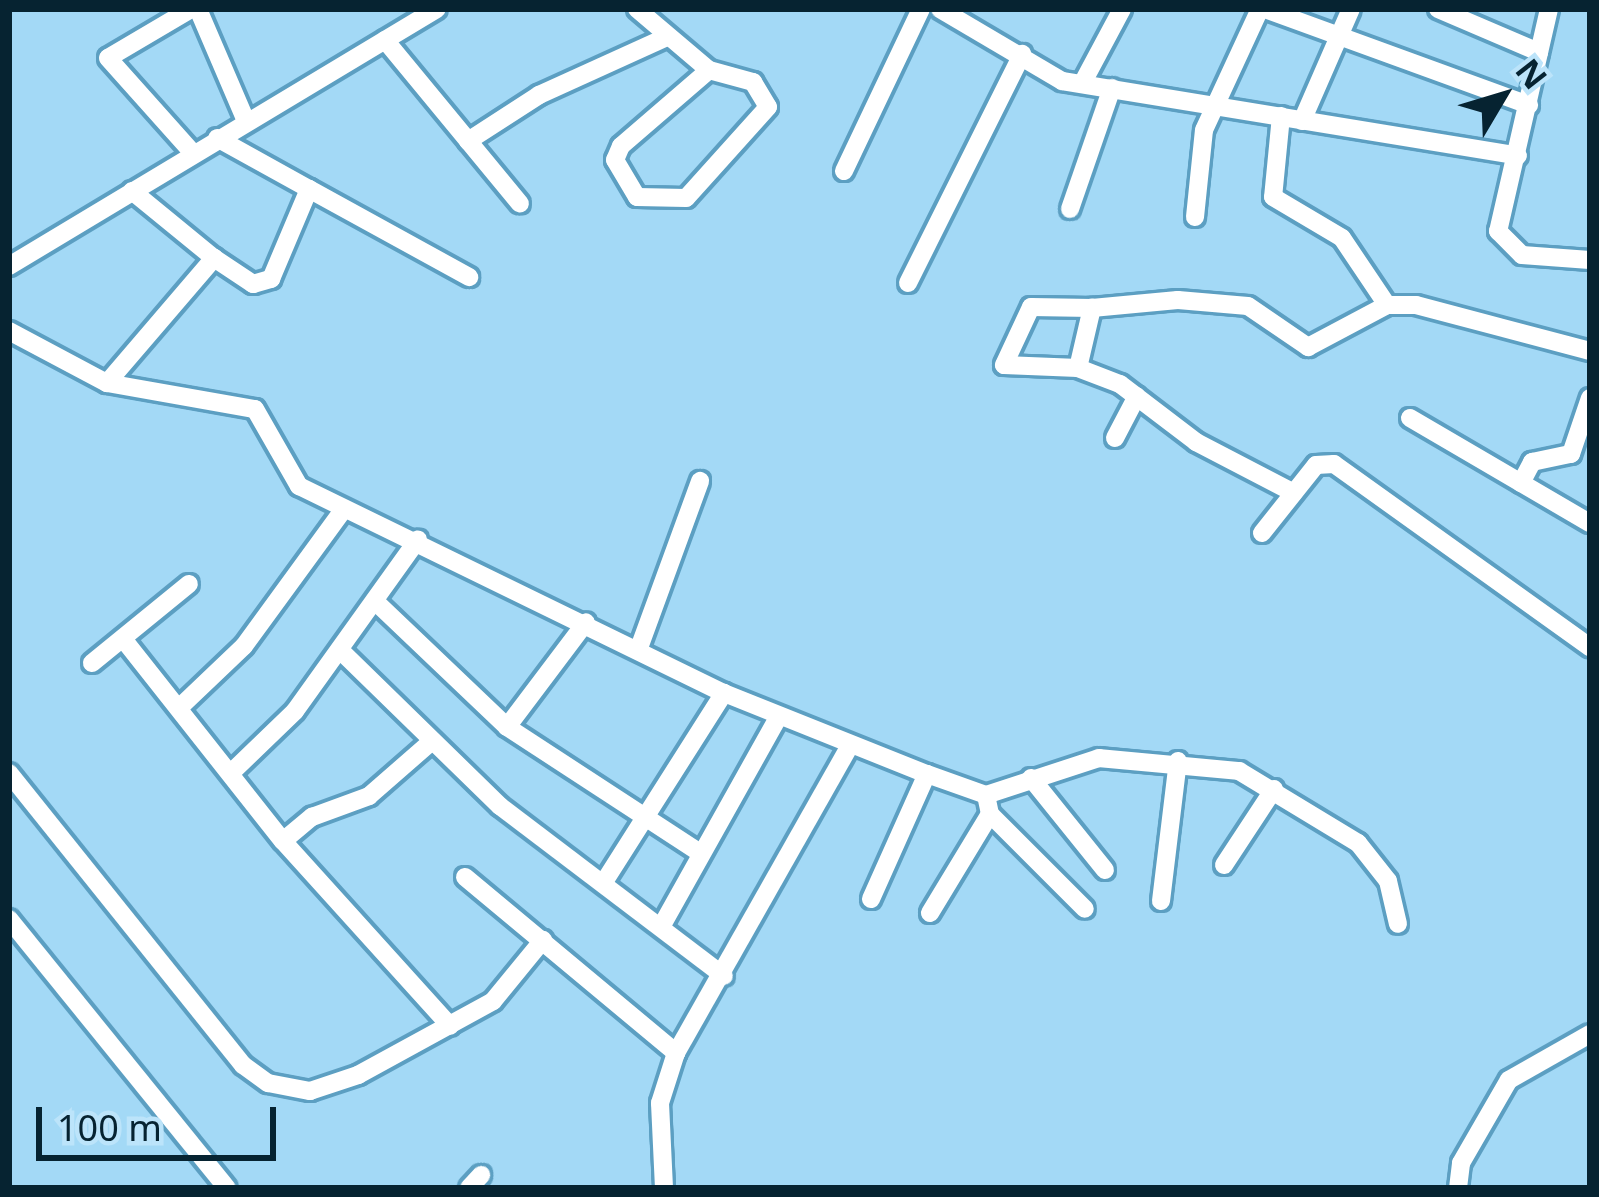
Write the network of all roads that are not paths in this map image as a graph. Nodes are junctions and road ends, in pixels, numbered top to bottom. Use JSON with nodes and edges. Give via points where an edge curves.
{"nodes":[{"id":1,"x":194,"y":9,"type":"edge"},
{"id":2,"x":437,"y":9,"type":"edge"},
{"id":3,"x":637,"y":9,"type":"edge"},
{"id":4,"x":921,"y":9,"type":"edge"},
{"id":5,"x":940,"y":9,"type":"edge"},
{"id":6,"x":1263,"y":9,"type":"edge"},
{"id":7,"x":1351,"y":9,"type":"edge"},
{"id":8,"x":1438,"y":9,"type":"edge"},
{"id":9,"x":1549,"y":9,"type":"edge"},
{"id":10,"x":1117,"y":10,"type":"edge"},
{"id":11,"x":1342,"y":34,"type":"junction"},
{"id":12,"x":667,"y":37,"type":"junction"},
{"id":13,"x":385,"y":40,"type":"junction"},
{"id":14,"x":1539,"y":52,"type":"junction"},
{"id":15,"x":1022,"y":54,"type":"junction"},
{"id":16,"x":709,"y":70,"type":"junction"},
{"id":17,"x":1082,"y":84,"type":"junction"},
{"id":18,"x":1112,"y":88,"type":"junction"},
{"id":19,"x":1528,"y":105,"type":"junction"},
{"id":20,"x":1215,"y":108,"type":"junction"},
{"id":21,"x":1281,"y":116,"type":"junction"},
{"id":22,"x":1302,"y":121,"type":"junction"},
{"id":23,"x":246,"y":122,"type":"junction"},
{"id":24,"x":217,"y":138,"type":"junction"},
{"id":25,"x":468,"y":141,"type":"junction"},
{"id":26,"x":193,"y":153,"type":"junction"},
{"id":27,"x":1519,"y":156,"type":"junction"},
{"id":28,"x":844,"y":170,"type":"dead end"},
{"id":29,"x":309,"y":189,"type":"junction"},
{"id":30,"x":132,"y":191,"type":"junction"},
{"id":31,"x":520,"y":203,"type":"dead end"},
{"id":32,"x":1070,"y":209,"type":"dead end"},
{"id":33,"x":1196,"y":217,"type":"dead end"},
{"id":34,"x":214,"y":258,"type":"junction"},
{"id":35,"x":1590,"y":260,"type":"edge"},
{"id":36,"x":9,"y":266,"type":"edge"},
{"id":37,"x":469,"y":277,"type":"dead end"},
{"id":38,"x":908,"y":283,"type":"dead end"},
{"id":39,"x":1387,"y":305,"type":"junction"},
{"id":40,"x":1092,"y":308,"type":"junction"},
{"id":41,"x":9,"y":331,"type":"edge"},
{"id":42,"x":1590,"y":351,"type":"edge"},
{"id":43,"x":1078,"y":368,"type":"junction"},
{"id":44,"x":106,"y":383,"type":"junction"},
{"id":45,"x":1137,"y":396,"type":"junction"},
{"id":46,"x":1590,"y":398,"type":"edge"},
{"id":47,"x":1410,"y":418,"type":"dead end"},
{"id":48,"x":1115,"y":438,"type":"dead end"},
{"id":49,"x":1571,"y":454,"type":"junction"},
{"id":50,"x":1590,"y":464,"type":"edge"},
{"id":51,"x":700,"y":481,"type":"dead end"},
{"id":52,"x":1521,"y":482,"type":"junction"},
{"id":53,"x":1294,"y":493,"type":"junction"},
{"id":54,"x":344,"y":509,"type":"junction"},
{"id":55,"x":1590,"y":523,"type":"edge"},
{"id":56,"x":1262,"y":533,"type":"dead end"},
{"id":57,"x":418,"y":539,"type":"junction"},
{"id":58,"x":189,"y":584,"type":"dead end"},
{"id":59,"x":377,"y":604,"type":"junction"},
{"id":60,"x":586,"y":622,"type":"junction"},
{"id":61,"x":124,"y":640,"type":"junction"},
{"id":62,"x":1590,"y":647,"type":"edge"},
{"id":63,"x":639,"y":648,"type":"junction"},
{"id":64,"x":341,"y":651,"type":"junction"},
{"id":65,"x":92,"y":663,"type":"dead end"},
{"id":66,"x":724,"y":693,"type":"junction"},
{"id":67,"x":180,"y":707,"type":"junction"},
{"id":68,"x":779,"y":716,"type":"junction"},
{"id":69,"x":507,"y":727,"type":"junction"},
{"id":70,"x":432,"y":741,"type":"junction"},
{"id":71,"x":850,"y":746,"type":"junction"},
{"id":72,"x":1178,"y":761,"type":"junction"},
{"id":73,"x":234,"y":770,"type":"junction"},
{"id":74,"x":9,"y":772,"type":"edge"},
{"id":75,"x":927,"y":774,"type":"junction"},
{"id":76,"x":1031,"y":778,"type":"junction"},
{"id":77,"x":1274,"y":789,"type":"junction"},
{"id":78,"x":988,"y":804,"type":"junction"},
{"id":79,"x":644,"y":819,"type":"junction"},
{"id":80,"x":283,"y":841,"type":"junction"},
{"id":81,"x":699,"y":853,"type":"junction"},
{"id":82,"x":1224,"y":865,"type":"dead end"},
{"id":83,"x":1105,"y":870,"type":"dead end"},
{"id":84,"x":465,"y":877,"type":"dead end"},
{"id":85,"x":604,"y":882,"type":"junction"},
{"id":86,"x":872,"y":898,"type":"dead end"},
{"id":87,"x":1161,"y":901,"type":"dead end"},
{"id":88,"x":1085,"y":909,"type":"dead end"},
{"id":89,"x":930,"y":913,"type":"dead end"},
{"id":90,"x":1398,"y":924,"type":"dead end"},
{"id":91,"x":661,"y":927,"type":"junction"},
{"id":92,"x":13,"y":932,"type":"edge"},
{"id":93,"x":543,"y":940,"type":"junction"},
{"id":94,"x":724,"y":976,"type":"junction"},
{"id":95,"x":450,"y":1026,"type":"junction"},
{"id":96,"x":1590,"y":1034,"type":"edge"},
{"id":97,"x":676,"y":1053,"type":"junction"},
{"id":98,"x":227,"y":1188,"type":"edge"},
{"id":99,"x":664,"y":1188,"type":"edge"},
{"id":100,"x":1458,"y":1188,"type":"edge"}],
"edges":[{"from":1,"to":23,"type":"street"},
{"from":1,"to":26,"type":"street","via":[[108,58]]},
{"from":2,"to":13,"type":"street"},
{"from":3,"to":12,"type":"street"},
{"from":4,"to":28,"type":"street"},
{"from":5,"to":15,"type":"street"},
{"from":6,"to":11,"type":"street"},
{"from":6,"to":20,"type":"street"},
{"from":7,"to":11,"type":"street"},
{"from":8,"to":14,"type":"street"},
{"from":9,"to":14,"type":"street"},
{"from":10,"to":17,"type":"street"},
{"from":11,"to":19,"type":"street"},
{"from":11,"to":22,"type":"street"},
{"from":12,"to":16,"type":"street"},
{"from":12,"to":25,"type":"street","via":[[539,95]]},
{"from":13,"to":23,"type":"street"},
{"from":13,"to":25,"type":"street"},
{"from":14,"to":19,"type":"street"},
{"from":15,"to":17,"type":"street"},
{"from":15,"to":38,"type":"street"},
{"from":16,"to":16,"type":"street","via":[[753,82],[768,107],[686,197],[638,196],[615,160],[621,146]]},
{"from":17,"to":18,"type":"street"},
{"from":18,"to":20,"type":"street"},
{"from":18,"to":32,"type":"street"},
{"from":19,"to":27,"type":"street"},
{"from":20,"to":21,"type":"street"},
{"from":20,"to":33,"type":"street","via":[[1196,164]]},
{"from":21,"to":22,"type":"street"},
{"from":21,"to":39,"type":"street","via":[[1273,196],[1342,238]]},
{"from":22,"to":27,"type":"street"},
{"from":23,"to":24,"type":"street"},
{"from":24,"to":26,"type":"street"},
{"from":24,"to":29,"type":"street"},
{"from":25,"to":31,"type":"street"},
{"from":26,"to":30,"type":"street"},
{"from":27,"to":35,"type":"street","via":[[1498,231],[1507,248]]},
{"from":29,"to":34,"type":"street","via":[[271,279],[253,284]]},
{"from":29,"to":37,"type":"street"},
{"from":30,"to":34,"type":"street"},
{"from":30,"to":36,"type":"street"},
{"from":34,"to":44,"type":"street"},
{"from":39,"to":40,"type":"street","via":[[1320,347],[1248,306]]},
{"from":39,"to":42,"type":"street"},
{"from":40,"to":43,"type":"street"},
{"from":40,"to":43,"type":"street","via":[[1031,307],[1003,360]]},
{"from":41,"to":44,"type":"street"},
{"from":43,"to":45,"type":"street"},
{"from":44,"to":54,"type":"street","via":[[256,410],[270,421],[291,478]]},
{"from":45,"to":48,"type":"street"},
{"from":45,"to":53,"type":"street","via":[[1196,442]]},
{"from":46,"to":49,"type":"street"},
{"from":47,"to":52,"type":"street"},
{"from":49,"to":50,"type":"street"},
{"from":49,"to":52,"type":"street","via":[[1532,462]]},
{"from":51,"to":63,"type":"street"},
{"from":52,"to":55,"type":"street"},
{"from":53,"to":56,"type":"street"},
{"from":53,"to":62,"type":"street","via":[[1316,465],[1334,464]]},
{"from":54,"to":57,"type":"street"},
{"from":54,"to":67,"type":"street","via":[[272,612]]},
{"from":57,"to":59,"type":"street"},
{"from":57,"to":60,"type":"street"},
{"from":58,"to":61,"type":"street"},
{"from":59,"to":64,"type":"street"},
{"from":59,"to":69,"type":"street"},
{"from":60,"to":63,"type":"street"},
{"from":60,"to":69,"type":"street"},
{"from":61,"to":65,"type":"street"},
{"from":61,"to":67,"type":"street"},
{"from":63,"to":66,"type":"street"},
{"from":64,"to":70,"type":"street"},
{"from":64,"to":73,"type":"street"},
{"from":66,"to":68,"type":"street"},
{"from":66,"to":79,"type":"street"},
{"from":67,"to":73,"type":"street"},
{"from":68,"to":71,"type":"street"},
{"from":68,"to":81,"type":"street"},
{"from":69,"to":79,"type":"street"},
{"from":70,"to":80,"type":"street","via":[[369,796],[312,817]]},
{"from":70,"to":85,"type":"street","via":[[500,806]]},
{"from":71,"to":75,"type":"street"},
{"from":71,"to":94,"type":"street"},
{"from":72,"to":76,"type":"street","via":[[1099,758]]},
{"from":72,"to":77,"type":"street"},
{"from":72,"to":87,"type":"street"},
{"from":73,"to":80,"type":"street"},
{"from":74,"to":95,"type":"street","via":[[243,1065],[268,1083],[310,1091]]},
{"from":75,"to":78,"type":"street"},
{"from":75,"to":86,"type":"street"},
{"from":76,"to":78,"type":"street"},
{"from":76,"to":83,"type":"street"},
{"from":77,"to":82,"type":"street"},
{"from":77,"to":90,"type":"street","via":[[1358,843],[1388,881]]},
{"from":78,"to":88,"type":"street"},
{"from":78,"to":89,"type":"street"},
{"from":79,"to":81,"type":"street"},
{"from":79,"to":85,"type":"street"},
{"from":80,"to":95,"type":"street"},
{"from":81,"to":91,"type":"street"},
{"from":84,"to":93,"type":"street"},
{"from":85,"to":91,"type":"street"},
{"from":91,"to":94,"type":"street"},
{"from":92,"to":98,"type":"street"},
{"from":93,"to":95,"type":"street","via":[[493,1001]]},
{"from":93,"to":97,"type":"street"},
{"from":94,"to":97,"type":"street"},
{"from":96,"to":100,"type":"street","via":[[1509,1080],[1461,1162]]},
{"from":97,"to":99,"type":"street","via":[[660,1103]]}]}
